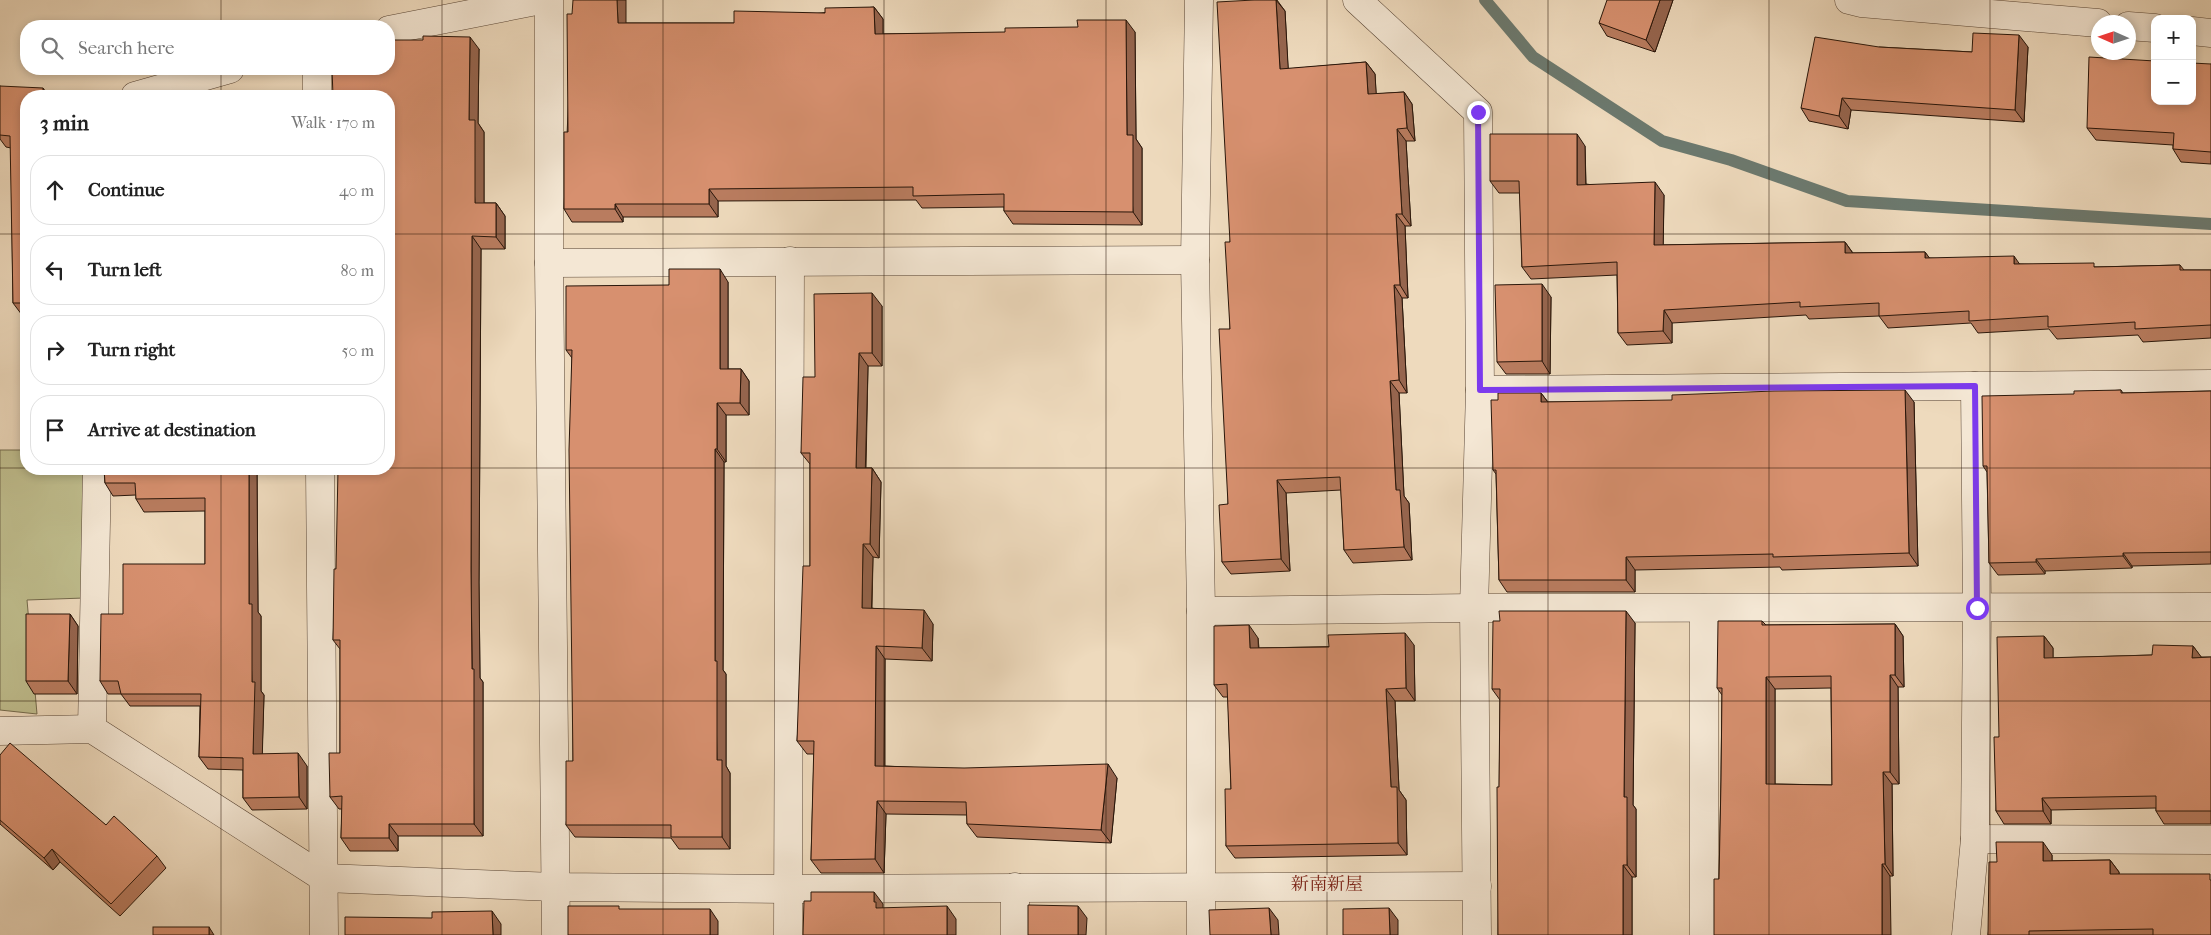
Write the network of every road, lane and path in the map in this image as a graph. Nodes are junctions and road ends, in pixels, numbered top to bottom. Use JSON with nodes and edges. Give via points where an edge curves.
{"nodes":[{"id":1,"x":541,"y":0,"type":"edge"},
{"id":2,"x":549,"y":0,"type":"edge"},
{"id":3,"x":1199,"y":0,"type":"edge"},
{"id":4,"x":1357,"y":0,"type":"edge"},
{"id":5,"x":1849,"y":0,"type":"edge"},
{"id":6,"x":2091,"y":22,"type":"edge"},
{"id":7,"x":2136,"y":27,"type":"edge"},
{"id":8,"x":2151,"y":28,"type":"edge"},
{"id":9,"x":395,"y":29,"type":"edge"},
{"id":10,"x":2196,"y":31,"type":"edge"},
{"id":11,"x":2211,"y":32,"type":"edge"},
{"id":12,"x":209,"y":75,"type":"edge"},
{"id":13,"x":317,"y":75,"type":"edge"},
{"id":14,"x":156,"y":90,"type":"edge"},
{"id":15,"x":317,"y":90,"type":"edge"},
{"id":16,"x":1195,"y":260,"type":"junction"},
{"id":17,"x":790,"y":261,"type":"junction"},
{"id":18,"x":549,"y":263,"type":"junction"},
{"id":19,"x":2211,"y":384,"type":"edge"},
{"id":20,"x":1975,"y":386,"type":"junction"},
{"id":21,"x":1480,"y":390,"type":"junction"},
{"id":22,"x":97,"y":475,"type":"edge"},
{"id":23,"x":320,"y":475,"type":"edge"},
{"id":24,"x":2211,"y":607,"type":"edge"},
{"id":25,"x":1474,"y":608,"type":"junction"},
{"id":26,"x":1704,"y":608,"type":"junction"},
{"id":27,"x":1977,"y":608,"type":"junction"},
{"id":28,"x":1200,"y":611,"type":"junction"},
{"id":29,"x":92,"y":729,"type":"junction"},
{"id":30,"x":0,"y":731,"type":"edge"},
{"id":31,"x":1975,"y":839,"type":"junction"},
{"id":32,"x":2211,"y":840,"type":"edge"},
{"id":33,"x":324,"y":878,"type":"junction"},
{"id":34,"x":556,"y":886,"type":"junction"},
{"id":35,"x":1477,"y":886,"type":"junction"},
{"id":36,"x":1015,"y":887,"type":"junction"},
{"id":37,"x":787,"y":888,"type":"junction"},
{"id":38,"x":1201,"y":888,"type":"junction"},
{"id":39,"x":324,"y":935,"type":"edge"},
{"id":40,"x":556,"y":935,"type":"edge"},
{"id":41,"x":788,"y":935,"type":"edge"},
{"id":42,"x":1015,"y":935,"type":"edge"},
{"id":43,"x":1201,"y":935,"type":"edge"},
{"id":44,"x":1477,"y":935,"type":"edge"},
{"id":45,"x":1704,"y":935,"type":"edge"},
{"id":46,"x":1966,"y":935,"type":"edge"}],
"edges":[{"from":1,"to":9,"type":"street"},
{"from":2,"to":18,"type":"street"},
{"from":3,"to":16,"type":"street"},
{"from":4,"to":21,"type":"street","via":[[1478,112]]},
{"from":5,"to":6,"type":"street","via":[[1861,4]]},
{"from":7,"to":8,"type":"street"},
{"from":10,"to":11,"type":"street"},
{"from":12,"to":14,"type":"street"},
{"from":13,"to":15,"type":"street"},
{"from":16,"to":17,"type":"street"},
{"from":16,"to":28,"type":"street"},
{"from":17,"to":18,"type":"street"},
{"from":17,"to":37,"type":"street"},
{"from":18,"to":34,"type":"street"},
{"from":19,"to":20,"type":"street"},
{"from":20,"to":21,"type":"street"},
{"from":20,"to":27,"type":"street"},
{"from":21,"to":25,"type":"street"},
{"from":22,"to":29,"type":"street"},
{"from":23,"to":33,"type":"street"},
{"from":24,"to":27,"type":"street"},
{"from":25,"to":26,"type":"street"},
{"from":25,"to":28,"type":"street"},
{"from":25,"to":35,"type":"street"},
{"from":26,"to":27,"type":"street"},
{"from":26,"to":45,"type":"street"},
{"from":27,"to":31,"type":"street"},
{"from":28,"to":38,"type":"street"},
{"from":29,"to":30,"type":"street"},
{"from":29,"to":33,"type":"street"},
{"from":31,"to":32,"type":"street"},
{"from":31,"to":46,"type":"street"},
{"from":33,"to":34,"type":"street"},
{"from":33,"to":39,"type":"street"},
{"from":34,"to":37,"type":"street"},
{"from":34,"to":40,"type":"street"},
{"from":35,"to":38,"type":"street"},
{"from":35,"to":44,"type":"street"},
{"from":36,"to":37,"type":"street"},
{"from":36,"to":38,"type":"street"},
{"from":36,"to":42,"type":"street"},
{"from":37,"to":41,"type":"street"},
{"from":38,"to":43,"type":"street"}]}
